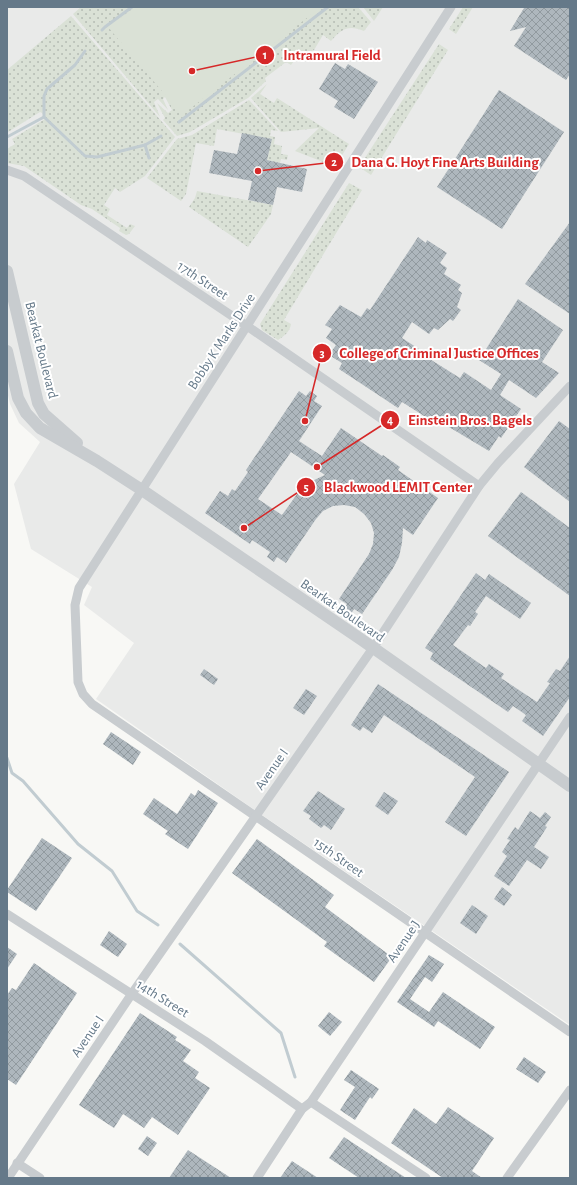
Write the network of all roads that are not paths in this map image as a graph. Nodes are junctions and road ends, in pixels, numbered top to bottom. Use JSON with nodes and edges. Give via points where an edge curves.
{"nodes":[{"id":1,"x":451,"y":7,"type":"edge"},
{"id":2,"x":7,"y":170,"type":"edge"},
{"id":3,"x":7,"y":271,"type":"edge"},
{"id":4,"x":246,"y":326,"type":"junction"},
{"id":5,"x":7,"y":351,"type":"edge"},
{"id":6,"x":570,"y":386,"type":"edge"},
{"id":7,"x":97,"y":461,"type":"junction"},
{"id":8,"x":479,"y":486,"type":"junction"},
{"id":9,"x":142,"y":490,"type":"junction"},
{"id":10,"x":373,"y":648,"type":"junction"},
{"id":11,"x":92,"y":704,"type":"joint"},
{"id":12,"x":570,"y":717,"type":"edge"},
{"id":13,"x":538,"y":764,"type":"junction"},
{"id":14,"x":570,"y":786,"type":"edge"},
{"id":15,"x":255,"y":816,"type":"junction"},
{"id":16,"x":7,"y":914,"type":"edge"},
{"id":17,"x":425,"y":933,"type":"junction"},
{"id":18,"x":131,"y":995,"type":"junction"},
{"id":19,"x":570,"y":1032,"type":"edge"},
{"id":20,"x":570,"y":1090,"type":"edge"},
{"id":21,"x":311,"y":1102,"type":"junction"},
{"id":22,"x":302,"y":1109,"type":"junction"},
{"id":23,"x":17,"y":1163,"type":"junction"},
{"id":24,"x":8,"y":1178,"type":"edge"},
{"id":25,"x":40,"y":1178,"type":"edge"},
{"id":26,"x":257,"y":1178,"type":"edge"},
{"id":27,"x":426,"y":1178,"type":"edge"},
{"id":28,"x":507,"y":1178,"type":"edge"}],
"edges":[{"from":1,"to":4,"type":"street","name":"Bobby K Marks Drive"},
{"from":2,"to":4,"type":"street","name":"17th Street","via":[[24,176]]},
{"from":3,"to":7,"type":"street","name":"Bearkat Boulevard","via":[[38,403],[44,414]]},
{"from":4,"to":8,"type":"street","name":"17th Street"},
{"from":4,"to":9,"type":"street","name":"Bobby K Marks Drive"},
{"from":5,"to":7,"type":"street","name":"Bearkat Boulevard","via":[[18,398],[26,413],[40,428]]},
{"from":6,"to":8,"type":"street","name":"Avenue I"},
{"from":7,"to":9,"type":"street","name":"Bearkat Boulevard"},
{"from":8,"to":10,"type":"street","name":"Avenue I"},
{"from":9,"to":10,"type":"street","name":"Bearkat Boulevard"},
{"from":9,"to":11,"type":"street","name":"Bobby K Marks Drive","via":[[79,588],[75,605],[78,682],[83,694]]},
{"from":10,"to":13,"type":"street","name":"Bearkat Boulevard"},
{"from":10,"to":15,"type":"street","name":"Avenue I"},
{"from":11,"to":15,"type":"street","name":"15th Street"},
{"from":12,"to":13,"type":"street","name":"Avenue J"},
{"from":13,"to":14,"type":"street","name":"Bearkat Boulevard"},
{"from":13,"to":17,"type":"street","name":"Avenue J"},
{"from":15,"to":17,"type":"street","name":"15th Street"},
{"from":15,"to":18,"type":"street","name":"Avenue I"},
{"from":16,"to":18,"type":"street","name":"14th Street"},
{"from":17,"to":19,"type":"street","name":"15th Street"},
{"from":17,"to":21,"type":"street","name":"Avenue J"},
{"from":18,"to":22,"type":"street","name":"14th Street","via":[[205,1041]]},
{"from":18,"to":23,"type":"street","name":"Avenue I"},
{"from":20,"to":28,"type":"street"},
{"from":21,"to":22,"type":"street","name":"Avenue J"},
{"from":21,"to":27,"type":"street"},
{"from":22,"to":26,"type":"street","name":"Avenue J"},
{"from":23,"to":24,"type":"street","name":"Avenue I"},
{"from":23,"to":25,"type":"street"}]}
